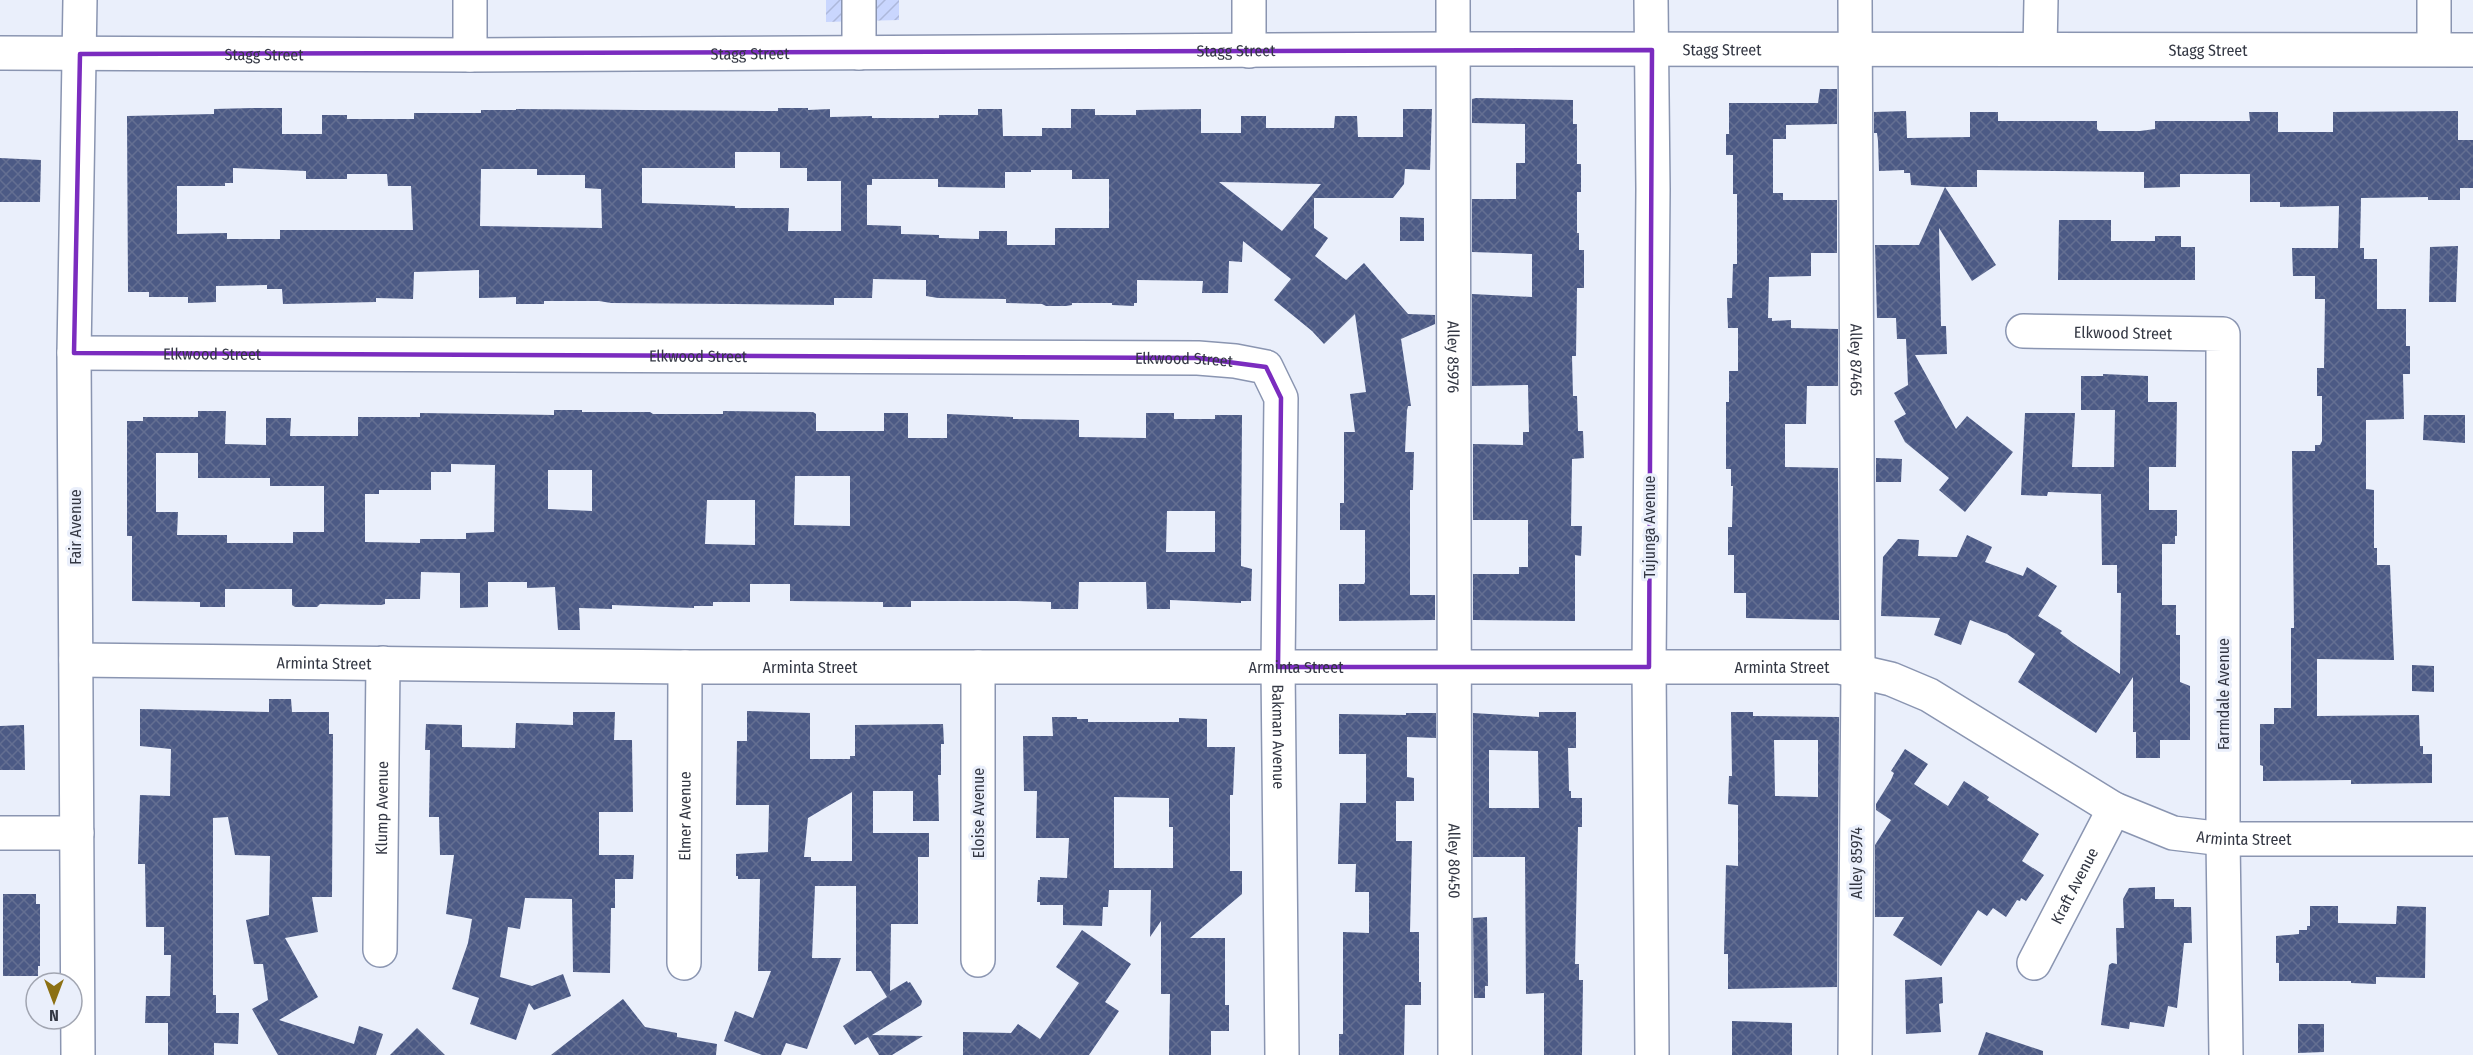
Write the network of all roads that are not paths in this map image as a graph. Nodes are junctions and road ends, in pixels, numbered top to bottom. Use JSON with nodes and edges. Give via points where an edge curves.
{"nodes":[{"id":1,"x":80,"y":0,"type":"edge"},
{"id":2,"x":470,"y":0,"type":"edge"},
{"id":3,"x":859,"y":0,"type":"edge"},
{"id":4,"x":1249,"y":0,"type":"edge"},
{"id":5,"x":1454,"y":0,"type":"edge"},
{"id":6,"x":1651,"y":0,"type":"edge"},
{"id":7,"x":1854,"y":0,"type":"edge"},
{"id":8,"x":2041,"y":0,"type":"edge"},
{"id":9,"x":2434,"y":0,"type":"edge"},
{"id":10,"x":1454,"y":49,"type":"junction"},
{"id":11,"x":1854,"y":49,"type":"junction"},
{"id":12,"x":2040,"y":49,"type":"junction"},
{"id":13,"x":1652,"y":50,"type":"junction"},
{"id":14,"x":2434,"y":50,"type":"junction"},
{"id":15,"x":2473,"y":50,"type":"edge"},
{"id":16,"x":1249,"y":51,"type":"junction"},
{"id":17,"x":859,"y":52,"type":"junction"},
{"id":18,"x":0,"y":53,"type":"edge"},
{"id":19,"x":80,"y":54,"type":"junction"},
{"id":20,"x":470,"y":55,"type":"junction"},
{"id":21,"x":2023,"y":331,"type":"dead end"},
{"id":22,"x":2223,"y":334,"type":"joint"},
{"id":23,"x":74,"y":353,"type":"junction"},
{"id":24,"x":1281,"y":420,"type":"joint"},
{"id":25,"x":76,"y":660,"type":"junction"},
{"id":26,"x":383,"y":663,"type":"junction"},
{"id":27,"x":685,"y":667,"type":"junction"},
{"id":28,"x":978,"y":667,"type":"junction"},
{"id":29,"x":1278,"y":667,"type":"junction"},
{"id":30,"x":1455,"y":667,"type":"junction"},
{"id":31,"x":1649,"y":667,"type":"junction"},
{"id":32,"x":1858,"y":671,"type":"junction"},
{"id":33,"x":2114,"y":809,"type":"junction"},
{"id":34,"x":0,"y":833,"type":"edge"},
{"id":35,"x":76,"y":833,"type":"junction"},
{"id":36,"x":2223,"y":839,"type":"junction"},
{"id":37,"x":2473,"y":839,"type":"edge"},
{"id":38,"x":380,"y":950,"type":"dead end"},
{"id":39,"x":978,"y":960,"type":"dead end"},
{"id":40,"x":684,"y":963,"type":"dead end"},
{"id":41,"x":2034,"y":963,"type":"dead end"},
{"id":42,"x":78,"y":1055,"type":"edge"},
{"id":43,"x":1282,"y":1055,"type":"edge"},
{"id":44,"x":1455,"y":1055,"type":"edge"},
{"id":45,"x":1652,"y":1055,"type":"edge"},
{"id":46,"x":1855,"y":1055,"type":"edge"},
{"id":47,"x":2226,"y":1055,"type":"edge"}],
"edges":[{"from":1,"to":19,"type":"street","name":"Fair Avenue"},
{"from":2,"to":20,"type":"street"},
{"from":3,"to":17,"type":"street"},
{"from":4,"to":16,"type":"street"},
{"from":5,"to":10,"type":"street","name":"Alley 85976"},
{"from":6,"to":13,"type":"street","name":"Tujunga Avenue"},
{"from":7,"to":11,"type":"street","name":"Alley 87465"},
{"from":8,"to":12,"type":"street"},
{"from":9,"to":14,"type":"street"},
{"from":10,"to":13,"type":"street","name":"Stagg Street"},
{"from":10,"to":16,"type":"street","name":"Stagg Street"},
{"from":10,"to":30,"type":"street","name":"Alley 85976"},
{"from":11,"to":12,"type":"street","name":"Stagg Street"},
{"from":11,"to":13,"type":"street","name":"Stagg Street"},
{"from":11,"to":32,"type":"street","name":"Alley 87465"},
{"from":12,"to":14,"type":"street","name":"Stagg Street"},
{"from":13,"to":31,"type":"street","name":"Tujunga Avenue"},
{"from":14,"to":15,"type":"street","name":"Stagg Street"},
{"from":16,"to":17,"type":"street","name":"Stagg Street"},
{"from":17,"to":20,"type":"street","name":"Stagg Street"},
{"from":18,"to":19,"type":"street","name":"Stagg Street"},
{"from":19,"to":20,"type":"street","name":"Stagg Street"},
{"from":19,"to":23,"type":"street","name":"Fair Avenue"},
{"from":21,"to":22,"type":"street","name":"Elkwood Street"},
{"from":22,"to":36,"type":"street","name":"Farmdale Avenue"},
{"from":23,"to":24,"type":"street","name":"Elkwood Street","via":[[1198,358],[1266,368],[1281,398]]},
{"from":23,"to":25,"type":"street","name":"Fair Avenue"},
{"from":24,"to":29,"type":"street","name":"Bakman Avenue"},
{"from":25,"to":26,"type":"street","name":"Arminta Street"},
{"from":25,"to":35,"type":"street","name":"Fair Avenue"},
{"from":26,"to":27,"type":"street","name":"Arminta Street"},
{"from":26,"to":38,"type":"street","name":"Klump Avenue"},
{"from":27,"to":28,"type":"street","name":"Arminta Street"},
{"from":27,"to":40,"type":"street","name":"Elmer Avenue"},
{"from":28,"to":29,"type":"street","name":"Arminta Street"},
{"from":28,"to":39,"type":"street","name":"Eloise Avenue"},
{"from":29,"to":30,"type":"street","name":"Arminta Street"},
{"from":29,"to":43,"type":"street","name":"Bakman Avenue"},
{"from":30,"to":31,"type":"street","name":"Arminta Street"},
{"from":30,"to":44,"type":"street","name":"Alley 80450"},
{"from":31,"to":32,"type":"street","name":"Arminta Street","via":[[1839,667]]},
{"from":31,"to":45,"type":"street","name":"Tujunga Avenue"},
{"from":32,"to":33,"type":"street","name":"Arminta Street","via":[[1929,694]]},
{"from":32,"to":46,"type":"street","name":"Alley 85974"},
{"from":33,"to":36,"type":"street","name":"Arminta Street","via":[[2173,833]]},
{"from":33,"to":41,"type":"street","name":"Kraft Avenue"},
{"from":34,"to":35,"type":"street"},
{"from":35,"to":42,"type":"street","name":"Fair Avenue"},
{"from":36,"to":37,"type":"street","name":"Arminta Street"},
{"from":36,"to":47,"type":"street","name":"Farmdale Avenue"}]}
